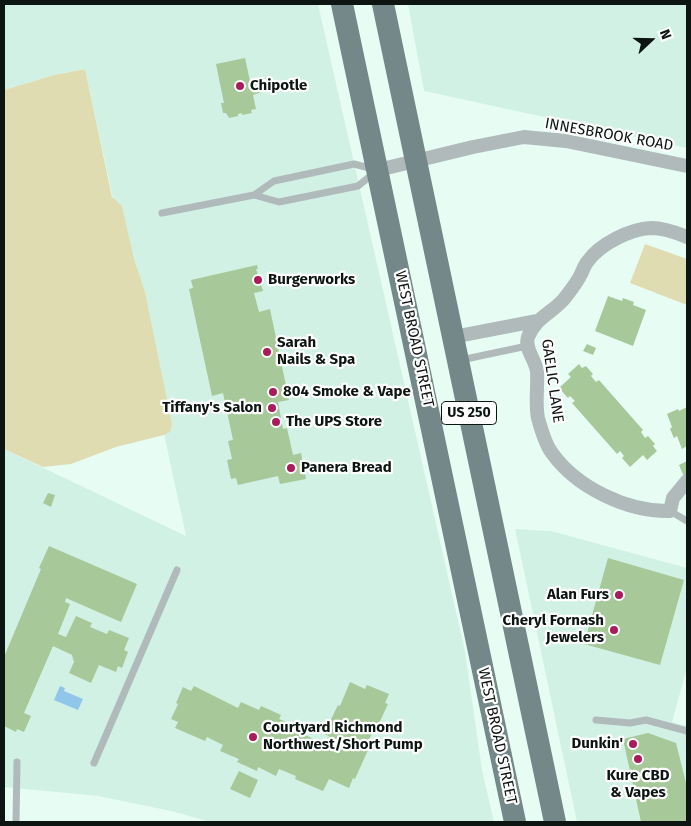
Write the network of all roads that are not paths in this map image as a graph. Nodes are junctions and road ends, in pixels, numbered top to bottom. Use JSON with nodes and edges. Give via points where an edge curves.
{"nodes":[{"id":1,"x":342,"y":4,"type":"edge"},
{"id":2,"x":383,"y":4,"type":"edge"},
{"id":3,"x":416,"y":161,"type":"junction"},
{"id":4,"x":687,"y":166,"type":"edge"},
{"id":5,"x":378,"y":170,"type":"junction"},
{"id":6,"x":254,"y":195,"type":"junction"},
{"id":7,"x":162,"y":213,"type":"dead end"},
{"id":8,"x":687,"y":236,"type":"edge"},
{"id":9,"x":536,"y":321,"type":"junction"},
{"id":10,"x":453,"y":337,"type":"junction"},
{"id":11,"x":528,"y":346,"type":"junction"},
{"id":12,"x":458,"y":361,"type":"junction"},
{"id":13,"x":687,"y":482,"type":"edge"},
{"id":14,"x":670,"y":511,"type":"junction"},
{"id":15,"x":687,"y":521,"type":"edge"},
{"id":16,"x":177,"y":570,"type":"dead end"},
{"id":17,"x":596,"y":720,"type":"dead end"},
{"id":18,"x":687,"y":731,"type":"edge"},
{"id":19,"x":17,"y":762,"type":"dead end"},
{"id":20,"x":94,"y":763,"type":"dead end"},
{"id":21,"x":16,"y":822,"type":"edge"},
{"id":22,"x":515,"y":822,"type":"edge"},
{"id":23,"x":555,"y":822,"type":"edge"}],
"edges":[{"from":1,"to":5,"type":"main road","name":"WEST BROAD STREET","number":"US 250"},
{"from":2,"to":3,"type":"main road","number":"US 250"},
{"from":3,"to":4,"type":"street","name":"INNESBROOK ROAD","via":[[508,140],[537,137]]},
{"from":3,"to":5,"type":"street","name":"INNESBROOK ROAD"},
{"from":3,"to":10,"type":"main road","number":"US 250"},
{"from":5,"to":6,"type":"lane","via":[[354,164],[274,181]]},
{"from":5,"to":6,"type":"lane","via":[[358,186],[279,202]]},
{"from":5,"to":22,"type":"main road","name":"WEST BROAD STREET","number":"US 250"},
{"from":6,"to":7,"type":"lane"},
{"from":8,"to":9,"type":"street","name":"GAELIC LANE","via":[[650,228],[611,242],[588,260],[580,276],[552,311]]},
{"from":9,"to":10,"type":"street","name":"GAELIC LANE"},
{"from":9,"to":11,"type":"street","name":"GAELIC LANE"},
{"from":10,"to":12,"type":"main road","number":"US 250"},
{"from":11,"to":12,"type":"lane"},
{"from":11,"to":14,"type":"street","name":"GAELIC LANE","via":[[537,366],[537,405],[542,431],[550,452],[562,466],[593,490],[632,506]]},
{"from":12,"to":23,"type":"main road","number":"US 250"},
{"from":13,"to":14,"type":"street","via":[[673,498]]},
{"from":14,"to":15,"type":"lane"},
{"from":16,"to":20,"type":"lane"},
{"from":17,"to":18,"type":"lane","via":[[630,723],[646,720]]},
{"from":19,"to":21,"type":"lane"}]}
